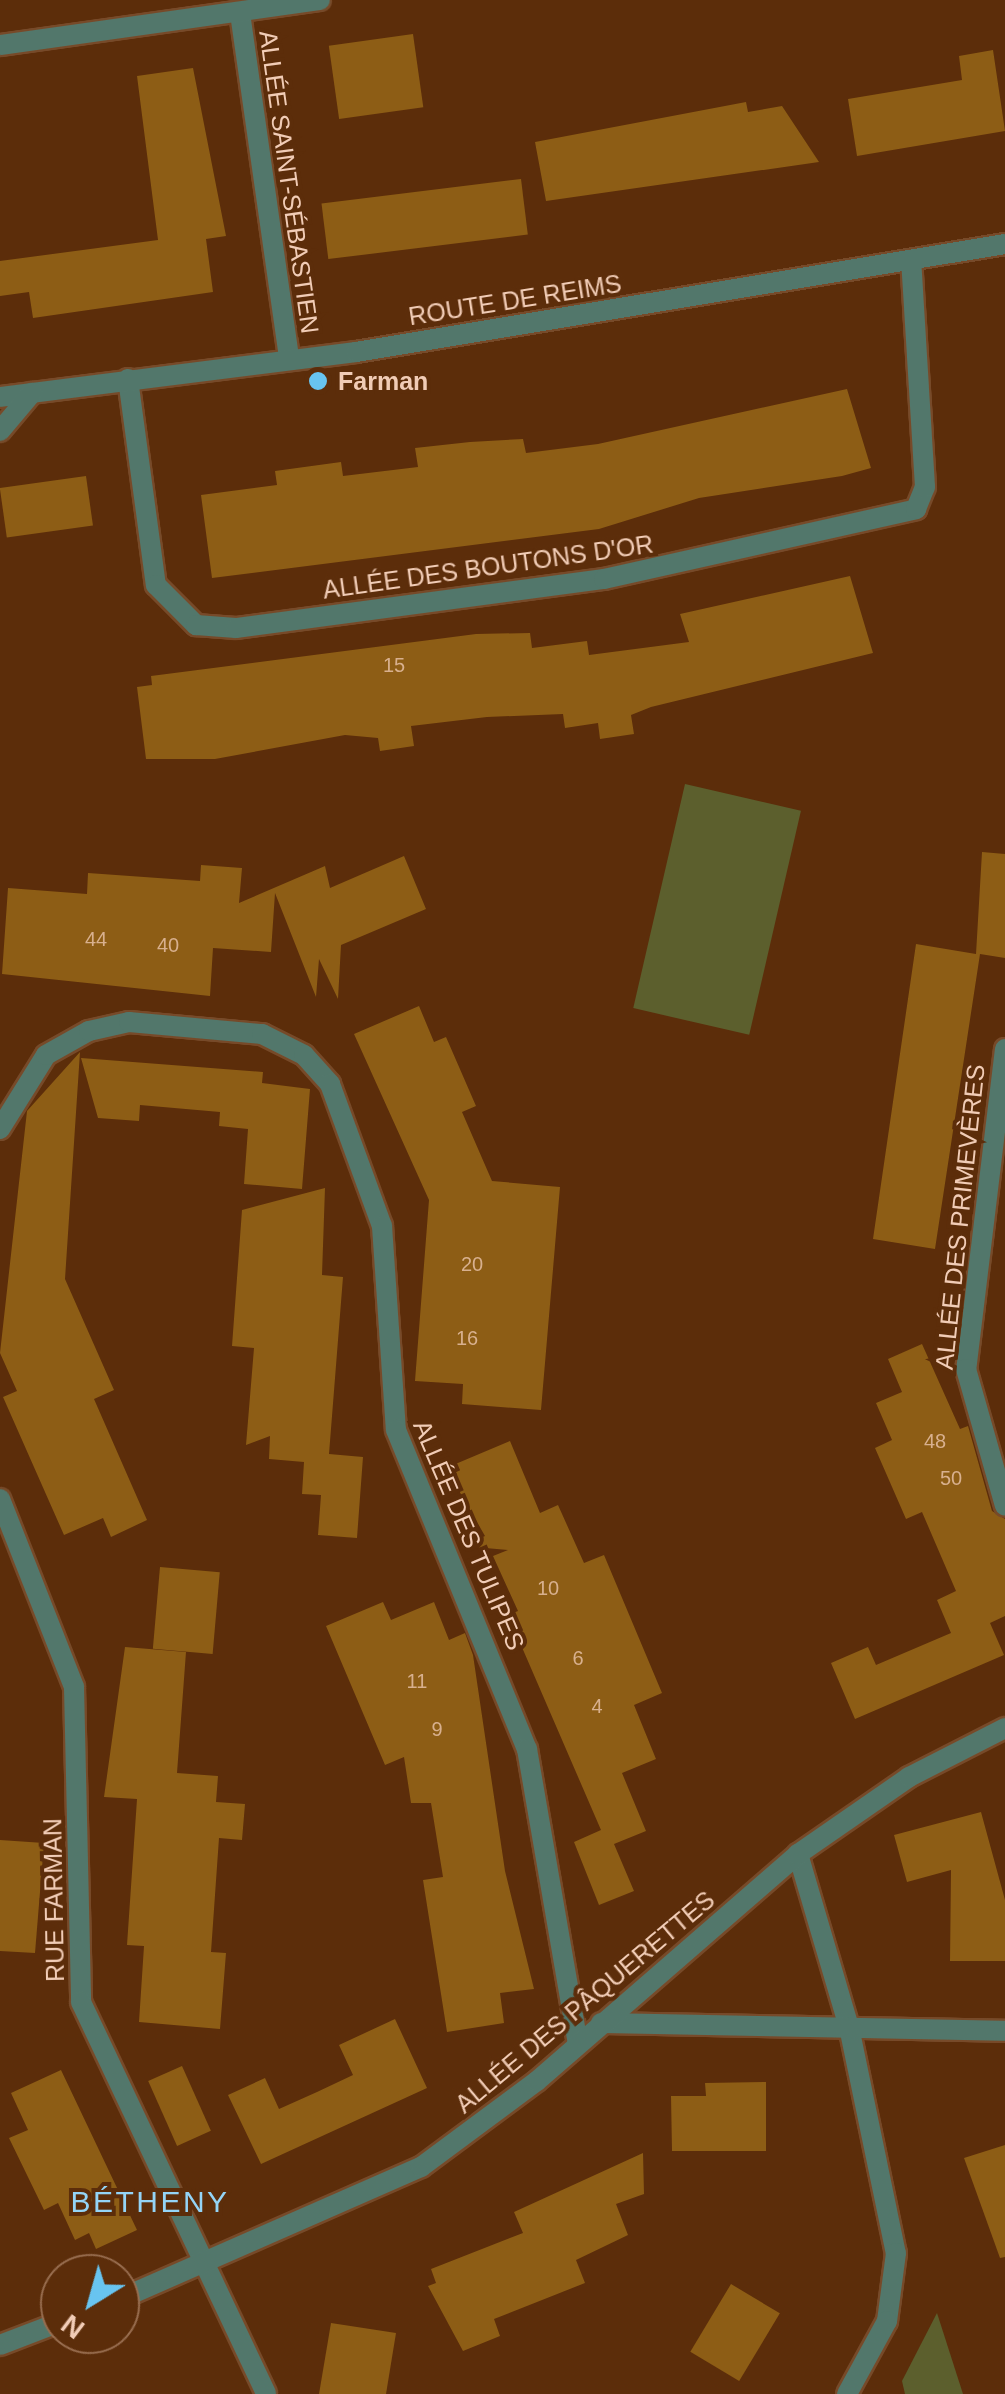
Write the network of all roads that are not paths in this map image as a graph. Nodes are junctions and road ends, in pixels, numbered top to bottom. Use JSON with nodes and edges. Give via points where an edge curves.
{"nodes":[{"id":1,"x":320,"y":0,"type":"edge"},
{"id":2,"x":240,"y":12,"type":"junction"},
{"id":3,"x":0,"y":45,"type":"edge"},
{"id":4,"x":1005,"y":244,"type":"edge"},
{"id":5,"x":911,"y":260,"type":"junction"},
{"id":6,"x":289,"y":359,"type":"junction"},
{"id":7,"x":128,"y":380,"type":"junction"},
{"id":8,"x":32,"y":393,"type":"junction"},
{"id":9,"x":0,"y":397,"type":"edge"},
{"id":10,"x":0,"y":431,"type":"edge"},
{"id":11,"x":1005,"y":1048,"type":"edge"},
{"id":12,"x":0,"y":1129,"type":"edge"},
{"id":13,"x":0,"y":1499,"type":"edge"},
{"id":14,"x":1005,"y":1506,"type":"edge"},
{"id":15,"x":1005,"y":1728,"type":"edge"},
{"id":16,"x":798,"y":1854,"type":"junction"},
{"id":17,"x":601,"y":2023,"type":"junction"},
{"id":18,"x":848,"y":2026,"type":"junction"},
{"id":19,"x":1005,"y":2031,"type":"edge"},
{"id":20,"x":578,"y":2044,"type":"junction"},
{"id":21,"x":204,"y":2265,"type":"junction"},
{"id":22,"x":140,"y":2291,"type":"edge"},
{"id":23,"x":40,"y":2330,"type":"edge"},
{"id":24,"x":0,"y":2346,"type":"edge"},
{"id":25,"x":266,"y":2394,"type":"edge"},
{"id":26,"x":847,"y":2394,"type":"edge"}],
"edges":[{"from":1,"to":2,"type":"street","name":"ALLÉE SAINT-SÉBASTIEN"},
{"from":2,"to":3,"type":"street","name":"ALLÉE SAINT-SÉBASTIEN"},
{"from":2,"to":6,"type":"street","name":"ALLÉE SAINT-SÉBASTIEN"},
{"from":4,"to":5,"type":"street","name":"ROUTE DE REIMS"},
{"from":5,"to":6,"type":"street","name":"ROUTE DE REIMS"},
{"from":5,"to":7,"type":"street","name":"ALLÉE DES BOUTONS D'OR","via":[[926,487],[916,509],[604,579],[236,628],[196,625],[156,585]]},
{"from":6,"to":7,"type":"street","name":"ROUTE DE REIMS"},
{"from":7,"to":8,"type":"street","name":"ROUTE DE REIMS"},
{"from":8,"to":9,"type":"street","name":"ROUTE DE REIMS"},
{"from":8,"to":10,"type":"street"},
{"from":11,"to":14,"type":"street","name":"ALLÉE DES PRIMEVÈRES","via":[[966,1369],[977,1434]]},
{"from":12,"to":20,"type":"street","name":"ALLÉE DES TULIPES","via":[[46,1055],[88,1031],[129,1022],[262,1034],[304,1055],[330,1084],[382,1226],[396,1430],[531,1763]]},
{"from":13,"to":21,"type":"street","name":"RUE FARMAN","via":[[74,1687],[80,2002]]},
{"from":15,"to":16,"type":"street","name":"ALLÉE DES PÂQUERETTES","via":[[909,1776]]},
{"from":16,"to":17,"type":"street","name":"ALLÉE DES PÂQUERETTES"},
{"from":16,"to":18,"type":"street"},
{"from":17,"to":18,"type":"street"},
{"from":17,"to":20,"type":"street","name":"ALLÉE DES PÂQUERETTES"},
{"from":18,"to":19,"type":"street"},
{"from":18,"to":26,"type":"street","via":[[892,2210],[896,2276],[887,2321]]},
{"from":20,"to":21,"type":"street","name":"ALLÉE DES PÂQUERETTES","via":[[421,2167]]},
{"from":21,"to":22,"type":"street","name":"ALLÉE DES PÂQUERETTES"},
{"from":21,"to":25,"type":"street","name":"RUE FARMAN"},
{"from":23,"to":24,"type":"street"}]}
